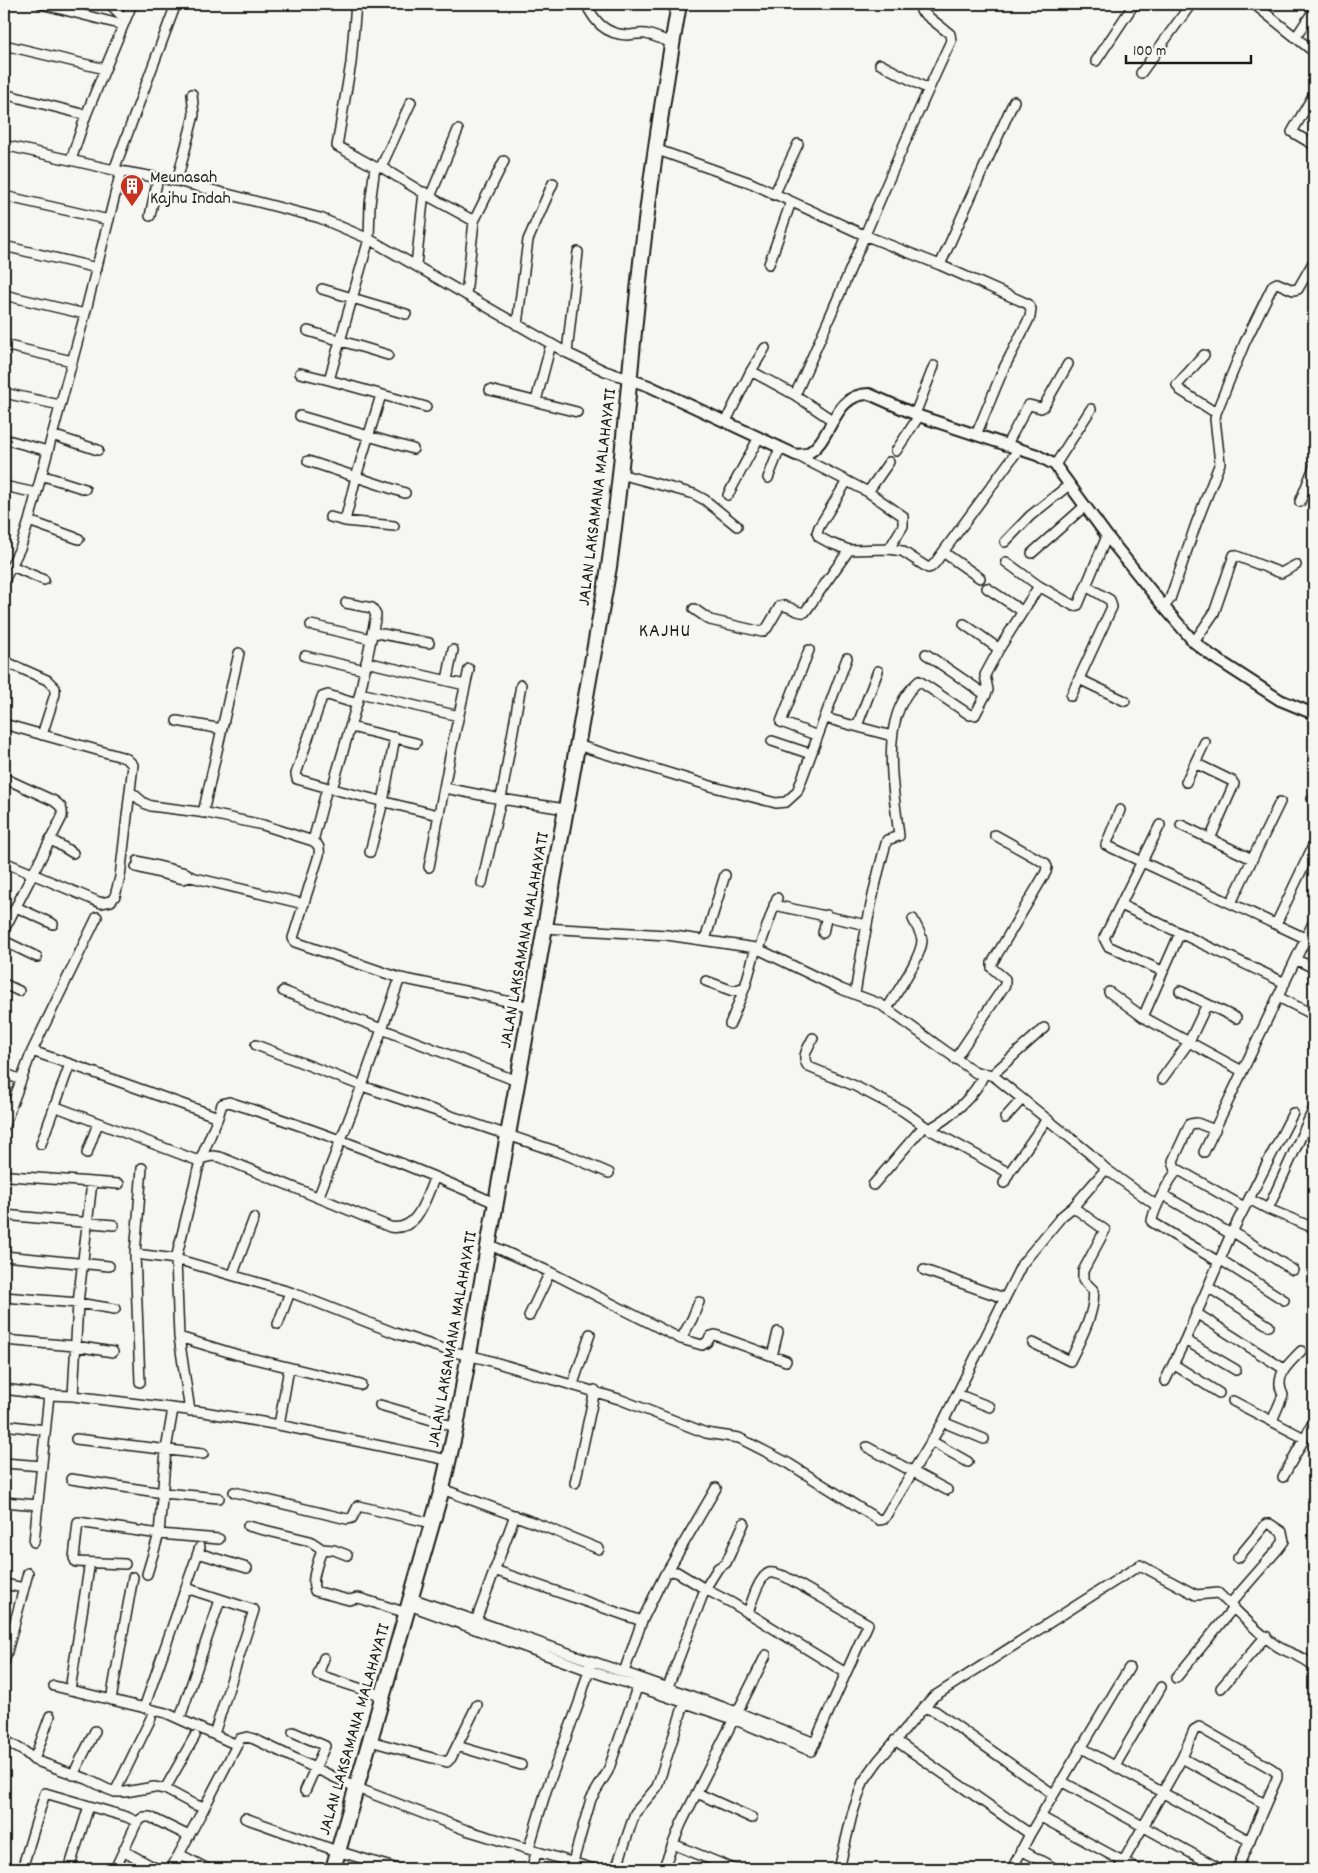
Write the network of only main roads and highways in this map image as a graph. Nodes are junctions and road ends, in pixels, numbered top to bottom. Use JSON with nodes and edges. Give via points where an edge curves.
{"nodes":[{"id":1,"x":679,"y":4,"type":"edge"},
{"id":2,"x":333,"y":1869,"type":"edge"}],
"edges":[{"from":1,"to":2,"type":"highway","name":"JALAN LAKSAMANA MALAHAYATI","via":[[655,149],[608,573],[456,1427],[442,1489]]}]}
